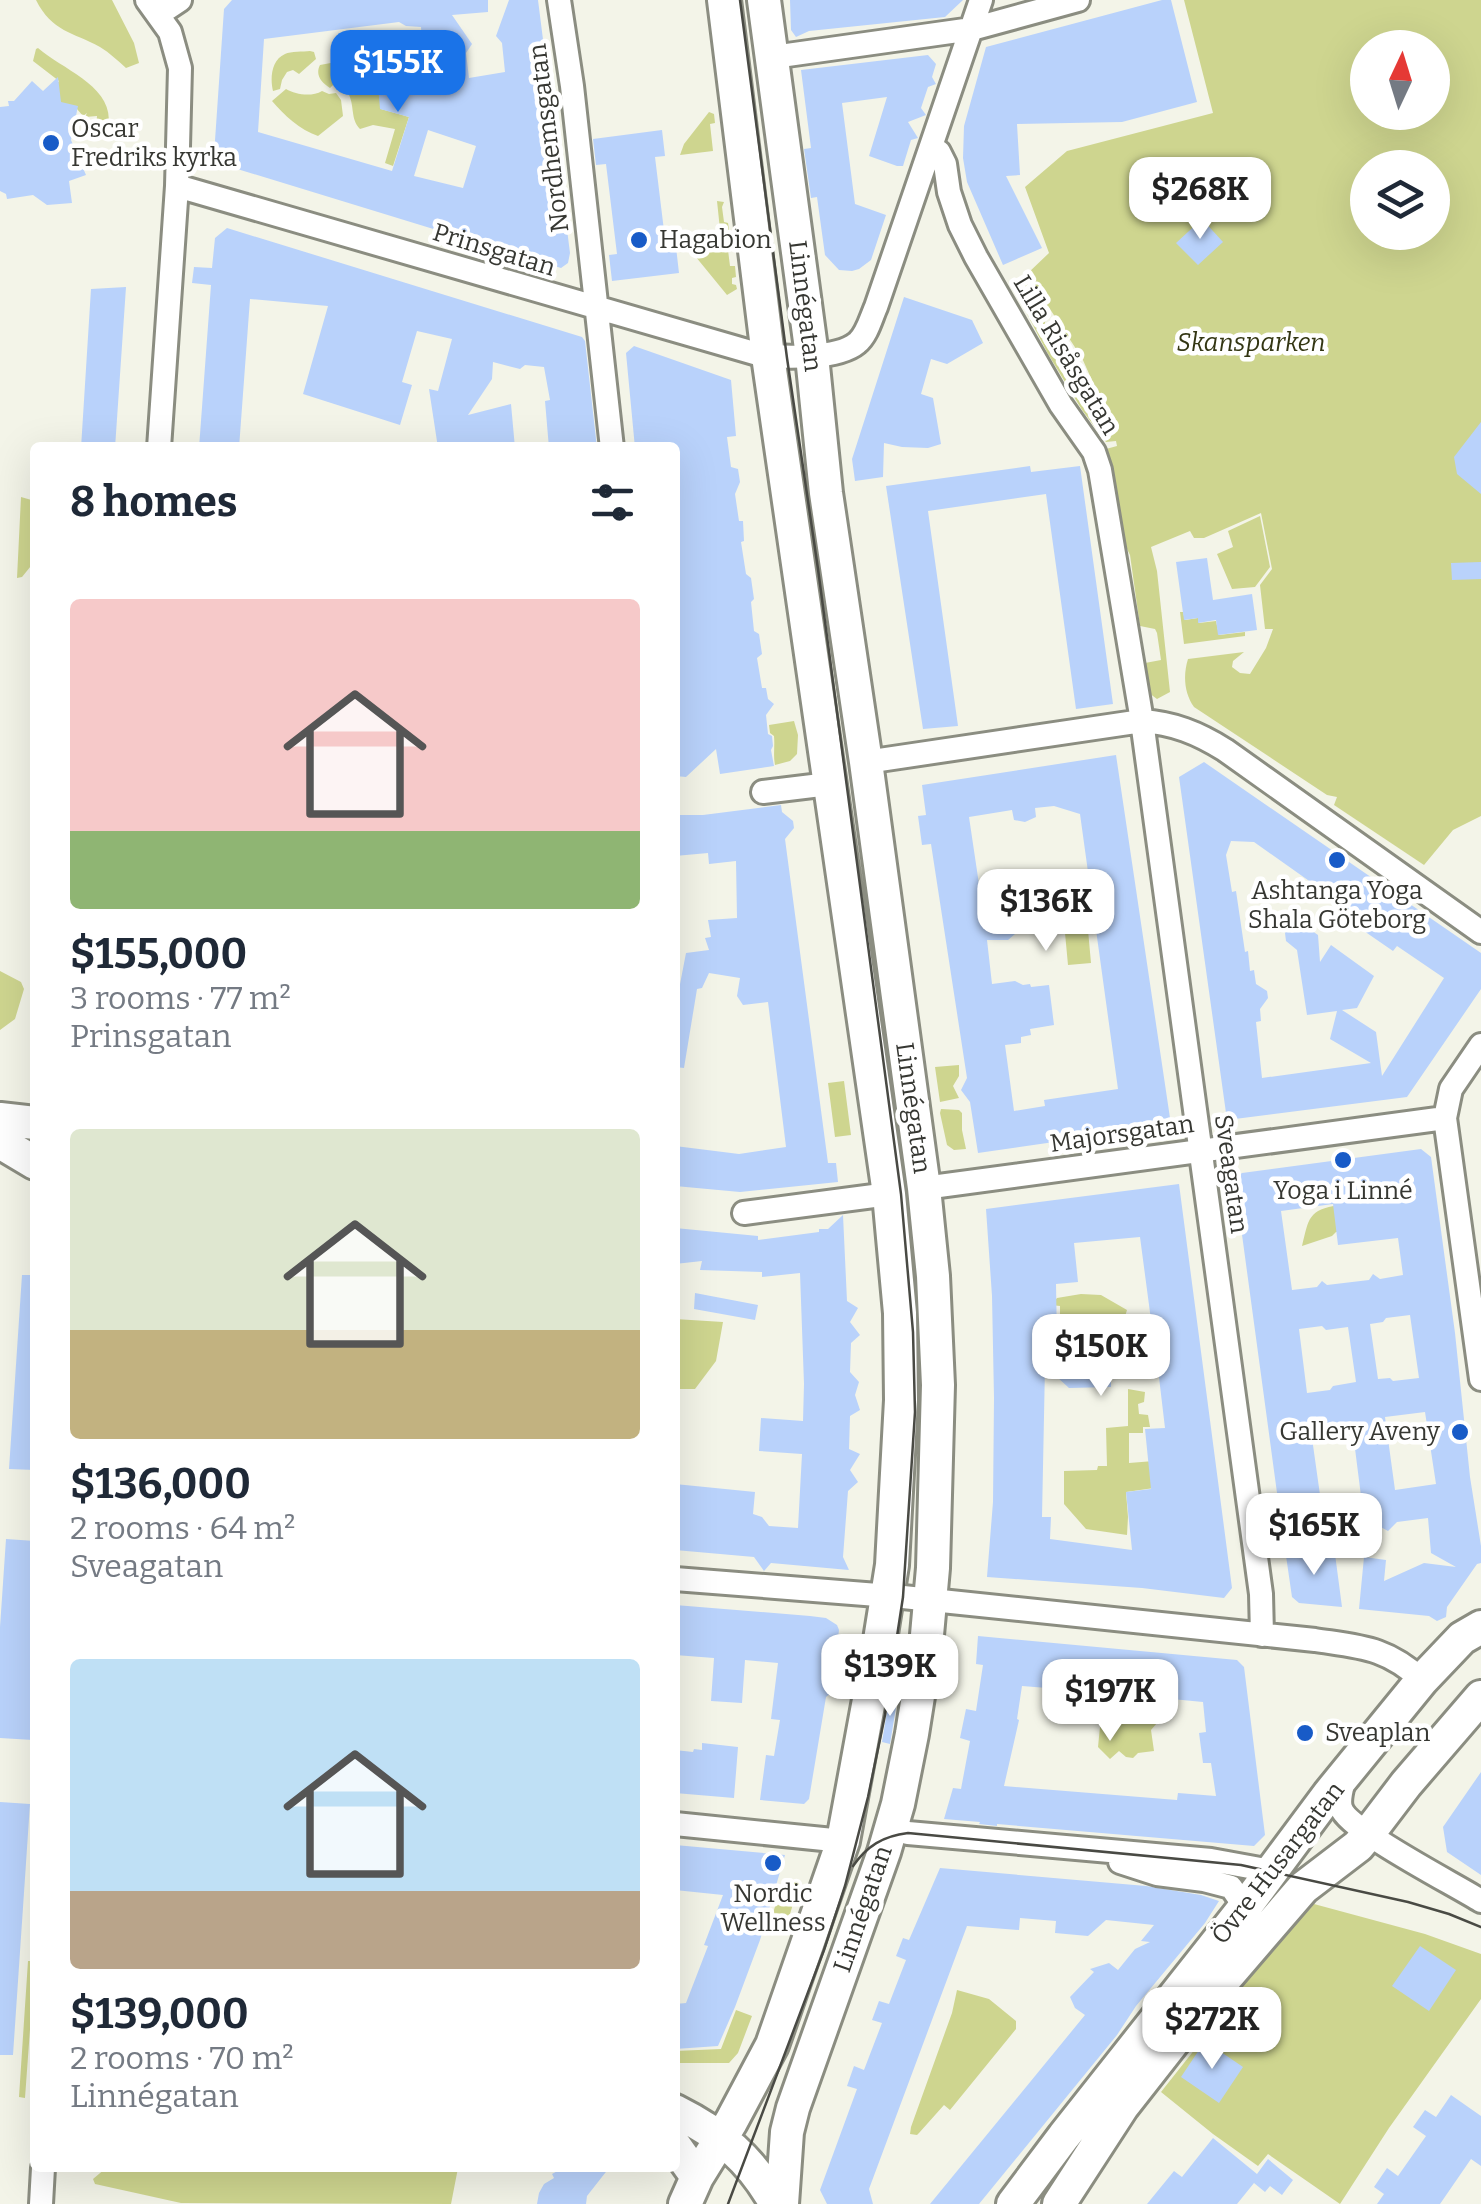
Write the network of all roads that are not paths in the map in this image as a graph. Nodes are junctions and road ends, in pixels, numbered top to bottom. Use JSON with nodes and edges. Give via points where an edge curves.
{"nodes":[{"id":1,"x":180,"y":0,"type":"edge"},
{"id":2,"x":559,"y":0,"type":"edge"},
{"id":3,"x":724,"y":0,"type":"edge"},
{"id":4,"x":764,"y":0,"type":"edge"},
{"id":5,"x":981,"y":0,"type":"edge"},
{"id":6,"x":1078,"y":0,"type":"edge"},
{"id":7,"x":153,"y":7,"type":"edge"},
{"id":8,"x":972,"y":29,"type":"junction"},
{"id":9,"x":773,"y":57,"type":"junction"},
{"id":10,"x":932,"y":146,"type":"junction"},
{"id":11,"x":177,"y":186,"type":"junction"},
{"id":12,"x":596,"y":309,"type":"junction"},
{"id":13,"x":792,"y":357,"type":"junction"},
{"id":14,"x":159,"y":442,"type":"edge"},
{"id":15,"x":611,"y":442,"type":"edge"},
{"id":16,"x":1142,"y":721,"type":"junction"},
{"id":17,"x":866,"y":762,"type":"junction"},
{"id":18,"x":830,"y":784,"type":"junction"},
{"id":19,"x":763,"y":792,"type":"dead end"},
{"id":20,"x":1481,"y":932,"type":"edge"},
{"id":21,"x":1481,"y":1045,"type":"edge"},
{"id":22,"x":1445,"y":1118,"type":"junction"},
{"id":23,"x":13,"y":1129,"type":"edge"},
{"id":24,"x":30,"y":1152,"type":"edge"},
{"id":25,"x":1200,"y":1152,"type":"junction"},
{"id":26,"x":924,"y":1188,"type":"junction"},
{"id":27,"x":889,"y":1194,"type":"junction"},
{"id":28,"x":744,"y":1213,"type":"dead end"},
{"id":29,"x":1481,"y":1379,"type":"edge"},
{"id":30,"x":680,"y":1579,"type":"edge"},
{"id":31,"x":888,"y":1596,"type":"junction"},
{"id":32,"x":930,"y":1600,"type":"junction"},
{"id":33,"x":1481,"y":1627,"type":"edge"},
{"id":34,"x":1262,"y":1635,"type":"junction"},
{"id":35,"x":1422,"y":1680,"type":"junction"},
{"id":36,"x":1481,"y":1697,"type":"edge"},
{"id":37,"x":1444,"y":1738,"type":"junction"},
{"id":38,"x":1345,"y":1776,"type":"junction"},
{"id":39,"x":894,"y":1820,"type":"junction"},
{"id":40,"x":680,"y":1825,"type":"edge"},
{"id":41,"x":1368,"y":1834,"type":"junction"},
{"id":42,"x":843,"y":1841,"type":"junction"},
{"id":43,"x":884,"y":1852,"type":"junction"},
{"id":44,"x":1271,"y":1870,"type":"junction"},
{"id":45,"x":1481,"y":1901,"type":"edge"},
{"id":46,"x":1245,"y":1907,"type":"junction"},
{"id":47,"x":680,"y":2113,"type":"edge"},
{"id":48,"x":721,"y":2138,"type":"junction"},
{"id":49,"x":680,"y":2160,"type":"edge"},
{"id":50,"x":43,"y":2172,"type":"edge"},
{"id":51,"x":691,"y":2190,"type":"edge"},
{"id":52,"x":41,"y":2204,"type":"edge"},
{"id":53,"x":779,"y":2204,"type":"edge"},
{"id":54,"x":1013,"y":2204,"type":"edge"},
{"id":55,"x":1059,"y":2204,"type":"edge"}],
"edges":[{"from":1,"to":7,"type":"street"},
{"from":2,"to":12,"type":"street","name":"Nordhemsgatan"},
{"from":3,"to":13,"type":"street","name":"Linnégatan"},
{"from":4,"to":9,"type":"street","name":"Linnégatan"},
{"from":5,"to":8,"type":"street"},
{"from":6,"to":8,"type":"street"},
{"from":7,"to":11,"type":"street","via":[[170,32],[180,68]]},
{"from":8,"to":9,"type":"street"},
{"from":8,"to":10,"type":"street"},
{"from":9,"to":13,"type":"street","name":"Linnégatan"},
{"from":10,"to":13,"type":"street","via":[[865,334],[852,346]]},
{"from":10,"to":16,"type":"street","name":"Lilla Risåsgatan","via":[[945,164],[949,192],[976,257],[1094,452]]},
{"from":11,"to":12,"type":"street","name":"Prinsgatan"},
{"from":11,"to":14,"type":"street"},
{"from":12,"to":13,"type":"street","name":"Prinsgatan"},
{"from":12,"to":15,"type":"street","name":"Nordhemsgatan"},
{"from":13,"to":17,"type":"street","name":"Linnégatan","via":[[826,493]]},
{"from":13,"to":18,"type":"street","name":"Linnégatan"},
{"from":16,"to":17,"type":"street"},
{"from":16,"to":20,"type":"street","via":[[1185,729],[1216,744]]},
{"from":16,"to":25,"type":"street","name":"Sveagatan"},
{"from":17,"to":26,"type":"street","name":"Linnégatan"},
{"from":18,"to":19,"type":"street"},
{"from":18,"to":27,"type":"street","name":"Linnégatan"},
{"from":21,"to":22,"type":"street","via":[[1451,1089]]},
{"from":22,"to":25,"type":"street","name":"Majorsgatan"},
{"from":22,"to":29,"type":"street"},
{"from":23,"to":24,"type":"street"},
{"from":25,"to":26,"type":"street","name":"Majorsgatan"},
{"from":25,"to":34,"type":"street","name":"Sveagatan"},
{"from":26,"to":32,"type":"street","name":"Linnégatan","via":[[938,1386]]},
{"from":27,"to":28,"type":"street"},
{"from":27,"to":31,"type":"street","name":"Linnégatan","via":[[902,1400]]},
{"from":30,"to":31,"type":"street"},
{"from":31,"to":32,"type":"street"},
{"from":31,"to":42,"type":"street","name":"Linnégatan"},
{"from":32,"to":34,"type":"street"},
{"from":32,"to":39,"type":"street","name":"Linnégatan"},
{"from":33,"to":35,"type":"street","name":"Övre Husargatan"},
{"from":34,"to":35,"type":"street","via":[[1378,1651]]},
{"from":35,"to":37,"type":"street","via":[[1447,1710]]},
{"from":35,"to":38,"type":"street","name":"Övre Husargatan"},
{"from":36,"to":37,"type":"street","name":"Övre Husargatan"},
{"from":37,"to":41,"type":"street","name":"Övre Husargatan"},
{"from":38,"to":41,"type":"street","via":[[1341,1808]]},
{"from":38,"to":44,"type":"street","name":"Övre Husargatan"},
{"from":39,"to":43,"type":"street","name":"Linnégatan"},
{"from":39,"to":44,"type":"street","via":[[908,1833]]},
{"from":40,"to":42,"type":"street"},
{"from":41,"to":45,"type":"street"},
{"from":41,"to":55,"type":"street","name":"Övre Husargatan","via":[[1302,1888],[1198,2010],[1122,2107]]},
{"from":42,"to":48,"type":"street","name":"Linnégatan","via":[[772,2045]]},
{"from":43,"to":46,"type":"street","via":[[924,1844],[1128,1863],[1231,1887]]},
{"from":43,"to":53,"type":"street","name":"Linnégatan","via":[[793,2108]]},
{"from":44,"to":46,"type":"street","name":"Övre Husargatan"},
{"from":46,"to":54,"type":"street","name":"Övre Husargatan"},
{"from":47,"to":48,"type":"street"},
{"from":48,"to":51,"type":"street","name":"Linnégatan"},
{"from":48,"to":53,"type":"street"},
{"from":49,"to":51,"type":"street"},
{"from":50,"to":52,"type":"street"}]}
